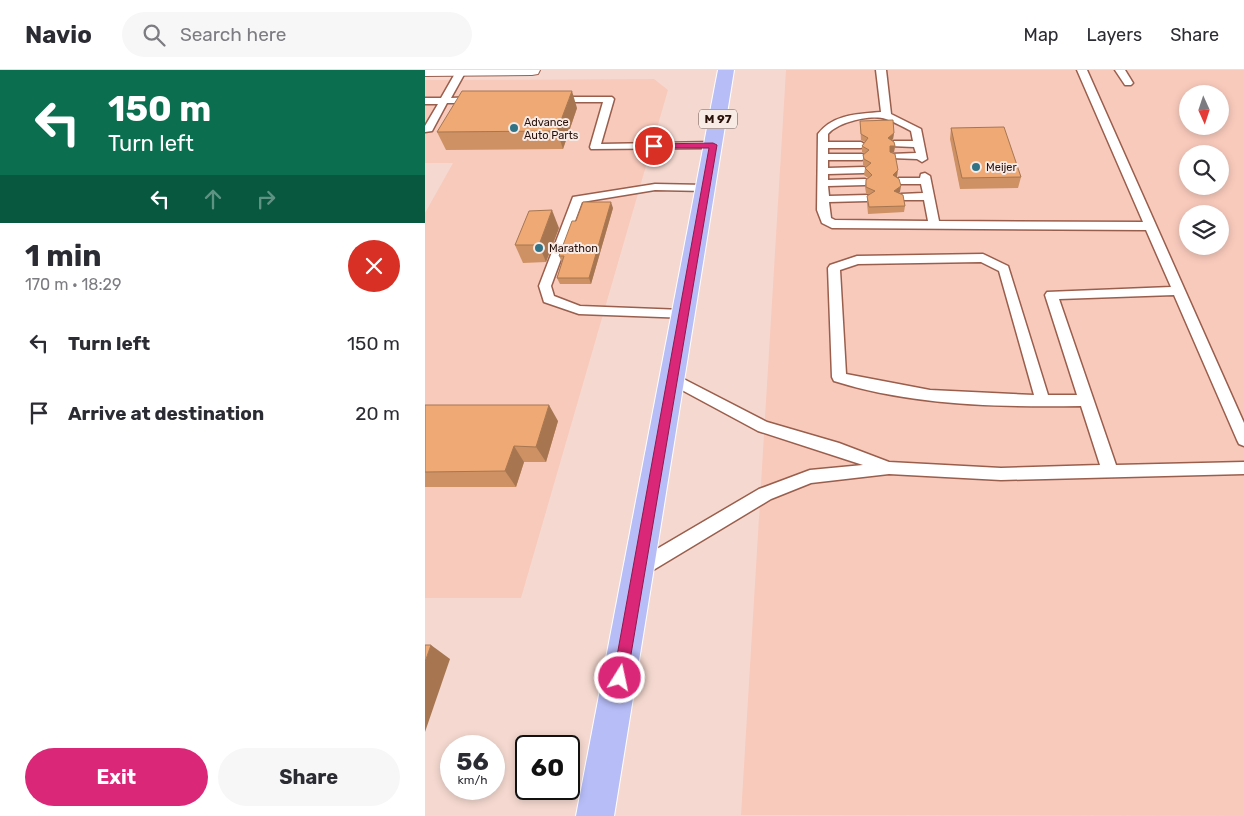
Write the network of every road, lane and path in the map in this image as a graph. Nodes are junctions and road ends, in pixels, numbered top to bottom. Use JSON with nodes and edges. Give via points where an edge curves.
{"nodes":[{"id":1,"x":461,"y":70,"type":"edge"},
{"id":2,"x":532,"y":70,"type":"edge"},
{"id":3,"x":726,"y":70,"type":"edge"},
{"id":4,"x":881,"y":70,"type":"edge"},
{"id":5,"x":1082,"y":70,"type":"edge"},
{"id":6,"x":1120,"y":70,"type":"edge"},
{"id":7,"x":425,"y":71,"type":"edge"},
{"id":8,"x":1128,"y":83,"type":"dead end"},
{"id":9,"x":445,"y":100,"type":"junction"},
{"id":10,"x":483,"y":100,"type":"edge"},
{"id":11,"x":541,"y":100,"type":"edge"},
{"id":12,"x":425,"y":101,"type":"edge"},
{"id":13,"x":886,"y":115,"type":"junction"},
{"id":14,"x":425,"y":129,"type":"edge"},
{"id":15,"x":894,"y":144,"type":"edge"},
{"id":16,"x":919,"y":144,"type":"junction"},
{"id":17,"x":713,"y":145,"type":"junction"},
{"id":18,"x":823,"y":145,"type":"junction"},
{"id":19,"x":861,"y":145,"type":"edge"},
{"id":20,"x":895,"y":156,"type":"edge"},
{"id":21,"x":823,"y":157,"type":"junction"},
{"id":22,"x":862,"y":157,"type":"edge"},
{"id":23,"x":864,"y":170,"type":"edge"},
{"id":24,"x":823,"y":171,"type":"junction"},
{"id":25,"x":899,"y":181,"type":"edge"},
{"id":26,"x":865,"y":182,"type":"edge"},
{"id":27,"x":823,"y":183,"type":"junction"},
{"id":28,"x":706,"y":188,"type":"junction"},
{"id":29,"x":929,"y":196,"type":"junction"},
{"id":30,"x":867,"y":198,"type":"edge"},
{"id":31,"x":901,"y":198,"type":"edge"},
{"id":32,"x":823,"y":199,"type":"junction"},
{"id":33,"x":934,"y":224,"type":"junction"},
{"id":34,"x":1152,"y":226,"type":"junction"},
{"id":35,"x":1180,"y":291,"type":"junction"},
{"id":36,"x":683,"y":315,"type":"junction"},
{"id":37,"x":673,"y":378,"type":"junction"},
{"id":38,"x":1086,"y":400,"type":"junction"},
{"id":39,"x":1043,"y":401,"type":"junction"},
{"id":40,"x":1244,"y":440,"type":"edge"},
{"id":41,"x":889,"y":468,"type":"junction"},
{"id":42,"x":1244,"y":468,"type":"edge"},
{"id":43,"x":1110,"y":471,"type":"junction"},
{"id":44,"x":639,"y":569,"type":"junction"},
{"id":45,"x":595,"y":816,"type":"edge"}],
"edges":[{"from":1,"to":2,"type":"street"},
{"from":1,"to":7,"type":"street"},
{"from":1,"to":9,"type":"lane"},
{"from":3,"to":17,"type":"main road","number":"M 97"},
{"from":4,"to":13,"type":"lane"},
{"from":5,"to":34,"type":"lane"},
{"from":6,"to":8,"type":"lane"},
{"from":9,"to":10,"type":"lane"},
{"from":9,"to":12,"type":"lane"},
{"from":9,"to":14,"type":"lane"},
{"from":11,"to":17,"type":"lane","via":[[609,99],[595,147]]},
{"from":13,"to":16,"type":"lane","via":[[916,129]]},
{"from":13,"to":18,"type":"lane","via":[[852,118],[835,124],[823,134]]},
{"from":15,"to":16,"type":"lane"},
{"from":16,"to":20,"type":"lane","via":[[921,158]]},
{"from":17,"to":28,"type":"main road","number":"M 97"},
{"from":18,"to":19,"type":"lane"},
{"from":18,"to":21,"type":"lane"},
{"from":21,"to":22,"type":"lane"},
{"from":21,"to":24,"type":"lane"},
{"from":23,"to":24,"type":"lane"},
{"from":24,"to":27,"type":"lane"},
{"from":25,"to":29,"type":"lane","via":[[926,179]]},
{"from":26,"to":27,"type":"lane"},
{"from":27,"to":32,"type":"lane"},
{"from":28,"to":36,"type":"main road","number":"M 97"},
{"from":28,"to":36,"type":"lane","via":[[655,187],[577,199],[545,286],[548,299],[579,310]]},
{"from":29,"to":31,"type":"lane"},
{"from":29,"to":33,"type":"lane"},
{"from":30,"to":32,"type":"lane"},
{"from":32,"to":33,"type":"lane","via":[[826,220],[832,224]]},
{"from":33,"to":34,"type":"lane"},
{"from":34,"to":35,"type":"lane"},
{"from":35,"to":38,"type":"lane","via":[[1051,295]]},
{"from":35,"to":40,"type":"lane"},
{"from":36,"to":37,"type":"main road","number":"M 97"},
{"from":37,"to":41,"type":"lane","via":[[763,426]]},
{"from":37,"to":44,"type":"main road","number":"M 97"},
{"from":38,"to":39,"type":"lane"},
{"from":38,"to":43,"type":"lane"},
{"from":39,"to":39,"type":"lane","via":[[930,396],[877,388],[839,377],[834,268],[857,260],[983,258],[1005,269]]},
{"from":41,"to":43,"type":"lane","via":[[1001,474]]},
{"from":41,"to":44,"type":"lane","via":[[810,477],[765,494]]},
{"from":42,"to":43,"type":"lane"},
{"from":44,"to":45,"type":"main road","number":"M 97"}]}
